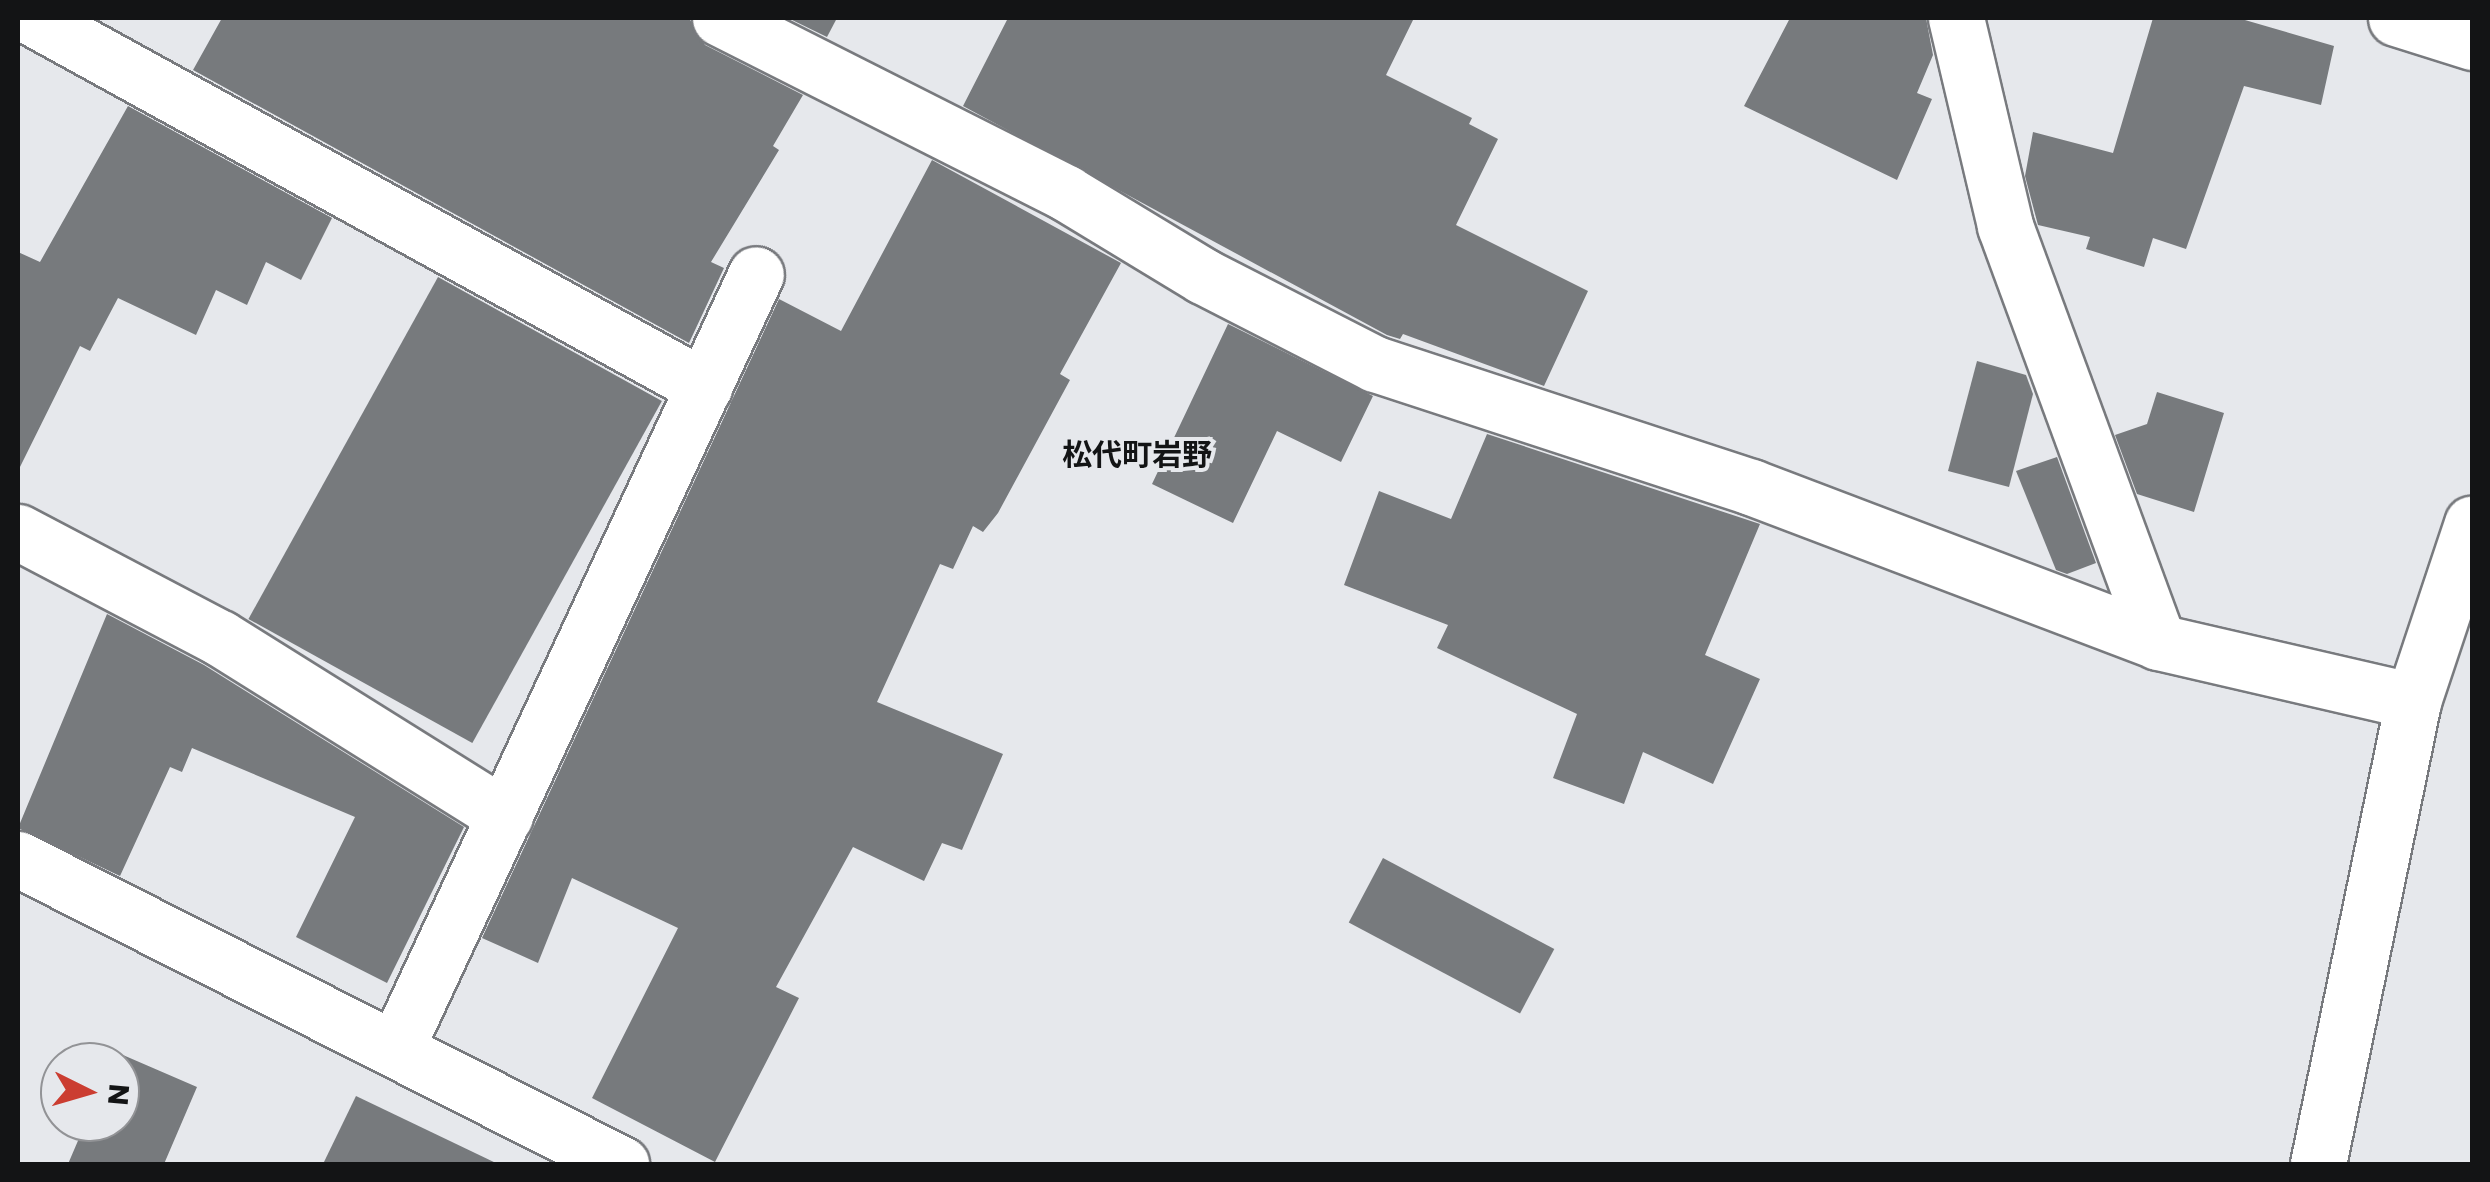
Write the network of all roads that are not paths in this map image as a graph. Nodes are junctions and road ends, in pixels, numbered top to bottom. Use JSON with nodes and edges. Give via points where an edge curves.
{"nodes":[{"id":1,"x":33,"y":18,"type":"edge"},
{"id":2,"x":720,"y":18,"type":"edge"},
{"id":3,"x":1956,"y":18,"type":"edge"},
{"id":4,"x":2396,"y":18,"type":"edge"},
{"id":5,"x":2472,"y":42,"type":"edge"},
{"id":6,"x":756,"y":274,"type":"dead end"},
{"id":7,"x":704,"y":387,"type":"junction"},
{"id":8,"x":2472,"y":524,"type":"edge"},
{"id":9,"x":18,"y":532,"type":"edge"},
{"id":10,"x":2158,"y":642,"type":"junction"},
{"id":11,"x":2413,"y":700,"type":"junction"},
{"id":12,"x":505,"y":816,"type":"junction"},
{"id":13,"x":18,"y":859,"type":"edge"},
{"id":14,"x":397,"y":1046,"type":"junction"},
{"id":15,"x":621,"y":1164,"type":"edge"},
{"id":16,"x":2318,"y":1164,"type":"edge"}],
"edges":[{"from":1,"to":7,"type":"street"},
{"from":2,"to":10,"type":"street","via":[[1066,192],[1203,276],[1375,364],[1751,487]]},
{"from":3,"to":10,"type":"street","via":[[2005,226]]},
{"from":4,"to":5,"type":"street"},
{"from":6,"to":7,"type":"street"},
{"from":7,"to":12,"type":"street"},
{"from":8,"to":11,"type":"street"},
{"from":9,"to":12,"type":"street","via":[[220,638]]},
{"from":10,"to":11,"type":"street"},
{"from":11,"to":16,"type":"street"},
{"from":12,"to":14,"type":"street"},
{"from":13,"to":14,"type":"street"},
{"from":14,"to":15,"type":"street"}]}
